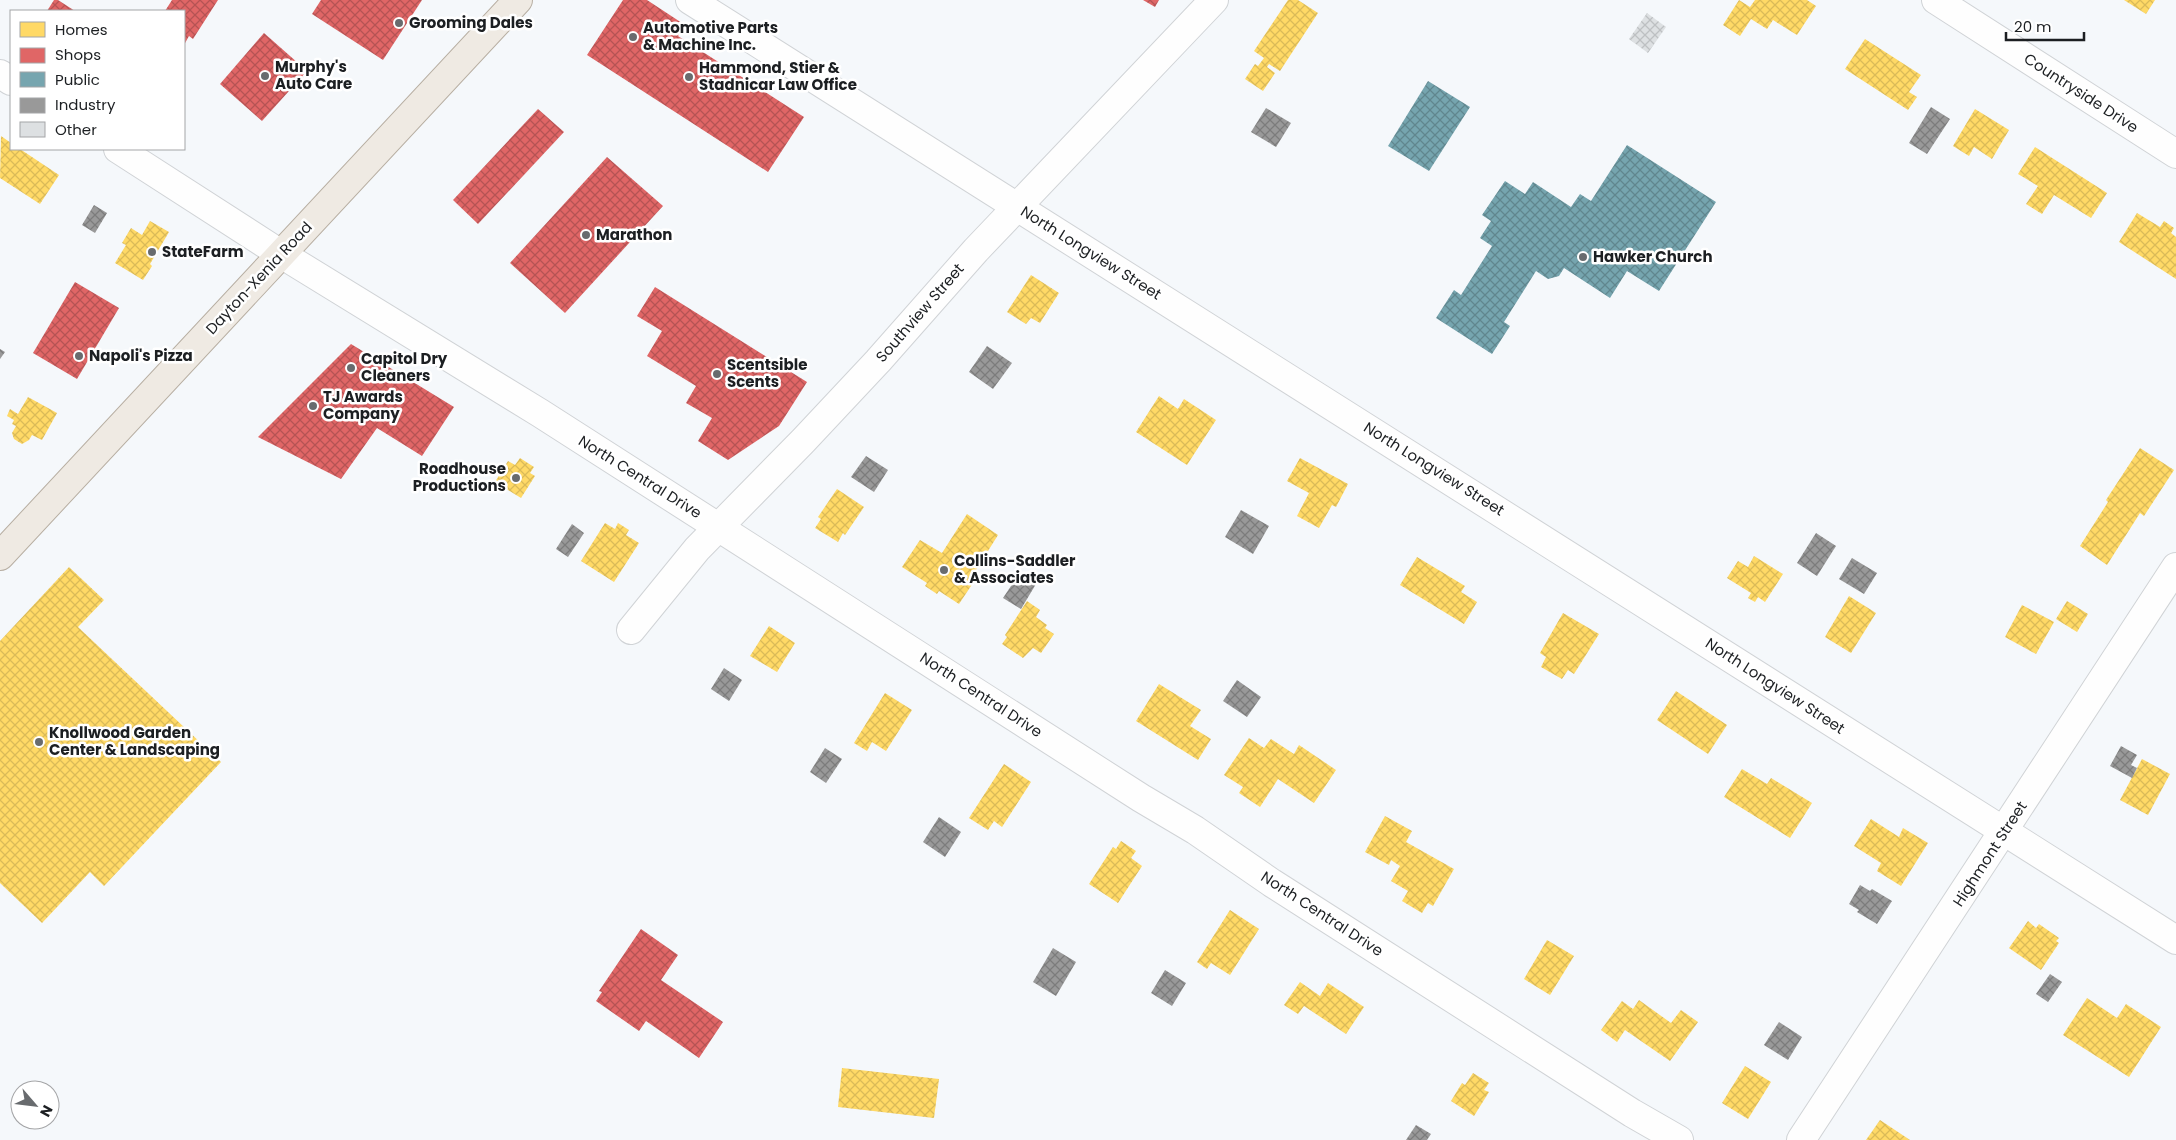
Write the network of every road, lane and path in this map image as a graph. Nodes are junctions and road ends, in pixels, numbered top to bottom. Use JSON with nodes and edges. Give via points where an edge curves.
{"nodes":[{"id":1,"x":518,"y":0,"type":"edge"},
{"id":2,"x":690,"y":0,"type":"edge"},
{"id":3,"x":1214,"y":0,"type":"edge"},
{"id":4,"x":1936,"y":0,"type":"edge"},
{"id":5,"x":120,"y":150,"type":"edge"},
{"id":6,"x":2176,"y":154,"type":"edge"},
{"id":7,"x":1018,"y":206,"type":"junction"},
{"id":8,"x":281,"y":254,"type":"junction"},
{"id":9,"x":719,"y":527,"type":"junction"},
{"id":10,"x":0,"y":556,"type":"edge"},
{"id":11,"x":2176,"y":567,"type":"edge"},
{"id":12,"x":631,"y":630,"type":"dead end"},
{"id":13,"x":2004,"y":833,"type":"junction"},
{"id":14,"x":2176,"y":940,"type":"edge"},
{"id":15,"x":1679,"y":1140,"type":"edge"},
{"id":16,"x":1802,"y":1140,"type":"edge"}],
"edges":[{"from":1,"to":8,"type":"main road","name":"Dayton-Xenia Road"},
{"from":2,"to":7,"type":"street","name":"North Longview Street"},
{"from":3,"to":7,"type":"street","name":"Southview Street"},
{"from":4,"to":6,"type":"street","name":"Countryside Drive"},
{"from":5,"to":8,"type":"street","name":"North Central Drive"},
{"from":7,"to":9,"type":"street","name":"Southview Street","via":[[878,361]]},
{"from":7,"to":13,"type":"street","name":"North Longview Street"},
{"from":8,"to":9,"type":"street","name":"North Central Drive","via":[[474,371]]},
{"from":8,"to":10,"type":"main road","name":"Dayton-Xenia Road"},
{"from":9,"to":12,"type":"street","name":"Southview Street"},
{"from":9,"to":15,"type":"street","name":"North Central Drive","via":[[1632,1113]]},
{"from":11,"to":13,"type":"street","name":"Highmont Street"},
{"from":13,"to":14,"type":"street","name":"North Longview Street"},
{"from":13,"to":16,"type":"street","name":"Highmont Street"}]}
